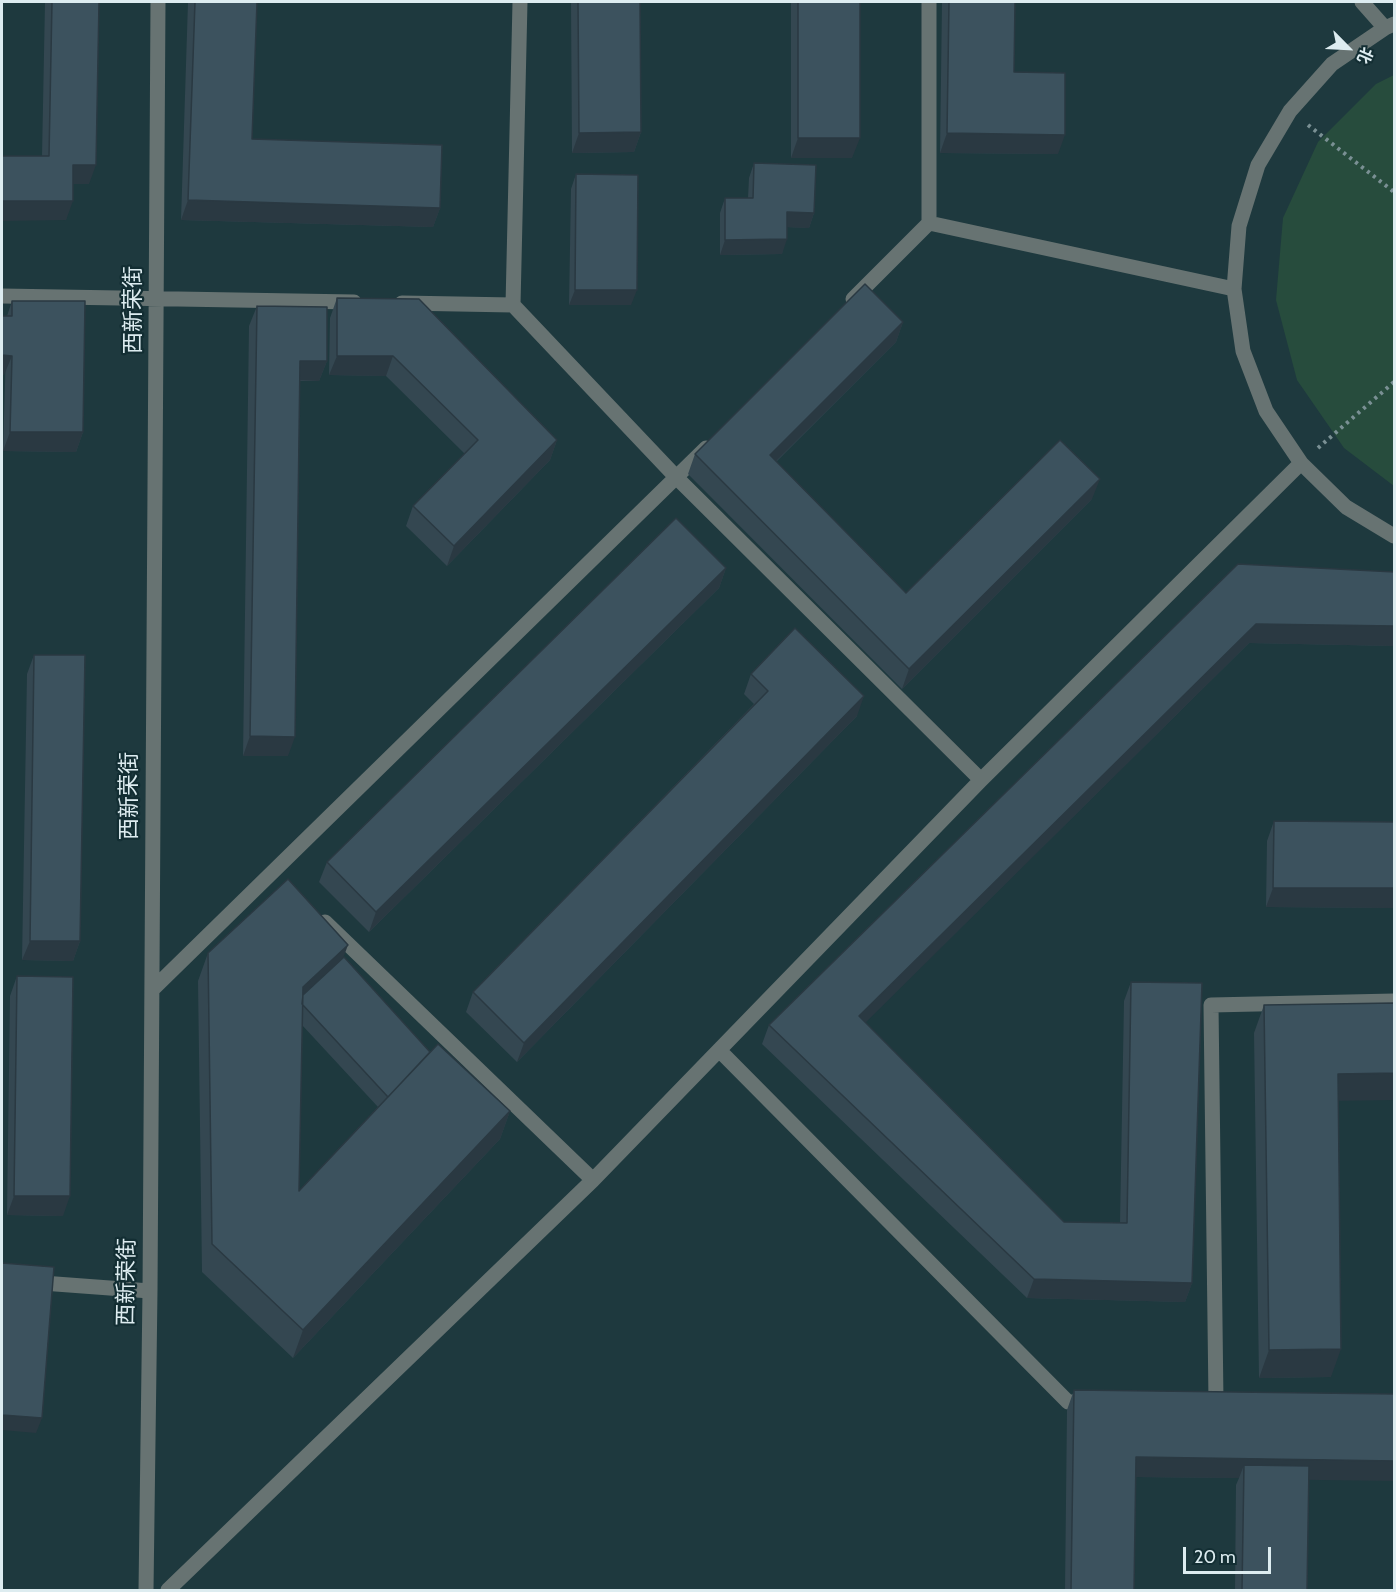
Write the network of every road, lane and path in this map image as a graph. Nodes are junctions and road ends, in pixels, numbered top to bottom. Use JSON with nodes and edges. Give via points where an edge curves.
{"nodes":[{"id":1,"x":158,"y":2,"type":"edge"},
{"id":2,"x":520,"y":2,"type":"edge"},
{"id":3,"x":928,"y":2,"type":"edge"},
{"id":4,"x":1362,"y":2,"type":"edge"},
{"id":5,"x":1390,"y":26,"type":"edge"},
{"id":6,"x":1290,"y":111,"type":"junction"},
{"id":7,"x":1395,"y":192,"type":"edge"},
{"id":8,"x":929,"y":223,"type":"junction"},
{"id":9,"x":1234,"y":289,"type":"junction"},
{"id":10,"x":2,"y":296,"type":"edge"},
{"id":11,"x":156,"y":299,"type":"junction"},
{"id":12,"x":513,"y":305,"type":"junction"},
{"id":13,"x":845,"y":308,"type":"edge"},
{"id":14,"x":1395,"y":382,"type":"edge"},
{"id":15,"x":719,"y":435,"type":"edge"},
{"id":16,"x":1301,"y":463,"type":"junction"},
{"id":17,"x":677,"y":478,"type":"junction"},
{"id":18,"x":1395,"y":536,"type":"edge"},
{"id":19,"x":981,"y":780,"type":"junction"},
{"id":20,"x":315,"y":912,"type":"edge"},
{"id":21,"x":152,"y":990,"type":"junction"},
{"id":22,"x":1395,"y":1001,"type":"edge"},
{"id":23,"x":718,"y":1050,"type":"junction"},
{"id":24,"x":593,"y":1180,"type":"junction"},
{"id":25,"x":2,"y":1280,"type":"edge"},
{"id":26,"x":150,"y":1291,"type":"junction"},
{"id":27,"x":1216,"y":1401,"type":"edge"},
{"id":28,"x":1102,"y":1402,"type":"edge"},
{"id":29,"x":146,"y":1590,"type":"edge"},
{"id":30,"x":168,"y":1590,"type":"edge"}],
"edges":[{"from":1,"to":11,"type":"street","name":"西新荣街"},
{"from":2,"to":12,"type":"street"},
{"from":3,"to":8,"type":"street"},
{"from":4,"to":5,"type":"street"},
{"from":5,"to":6,"type":"street","via":[[1332,64]]},
{"from":6,"to":7,"type":"path"},
{"from":6,"to":9,"type":"street","via":[[1258,165],[1239,226]]},
{"from":8,"to":9,"type":"street"},
{"from":8,"to":13,"type":"street"},
{"from":9,"to":16,"type":"street","via":[[1243,351],[1258,391],[1266,411]]},
{"from":10,"to":11,"type":"street"},
{"from":11,"to":12,"type":"street"},
{"from":11,"to":21,"type":"street","name":"西新荣街"},
{"from":12,"to":17,"type":"street"},
{"from":14,"to":16,"type":"path"},
{"from":15,"to":17,"type":"street"},
{"from":16,"to":18,"type":"street","via":[[1346,507]]},
{"from":16,"to":19,"type":"street"},
{"from":17,"to":19,"type":"street"},
{"from":17,"to":21,"type":"street","via":[[278,876]]},
{"from":19,"to":23,"type":"street"},
{"from":20,"to":24,"type":"street"},
{"from":21,"to":26,"type":"street","name":"西新荣街"},
{"from":22,"to":27,"type":"street","via":[[1211,1005]]},
{"from":23,"to":24,"type":"street"},
{"from":23,"to":28,"type":"street","via":[[1068,1402]]},
{"from":24,"to":30,"type":"street"},
{"from":25,"to":26,"type":"street"},
{"from":26,"to":29,"type":"street","name":"西新荣街"}]}
